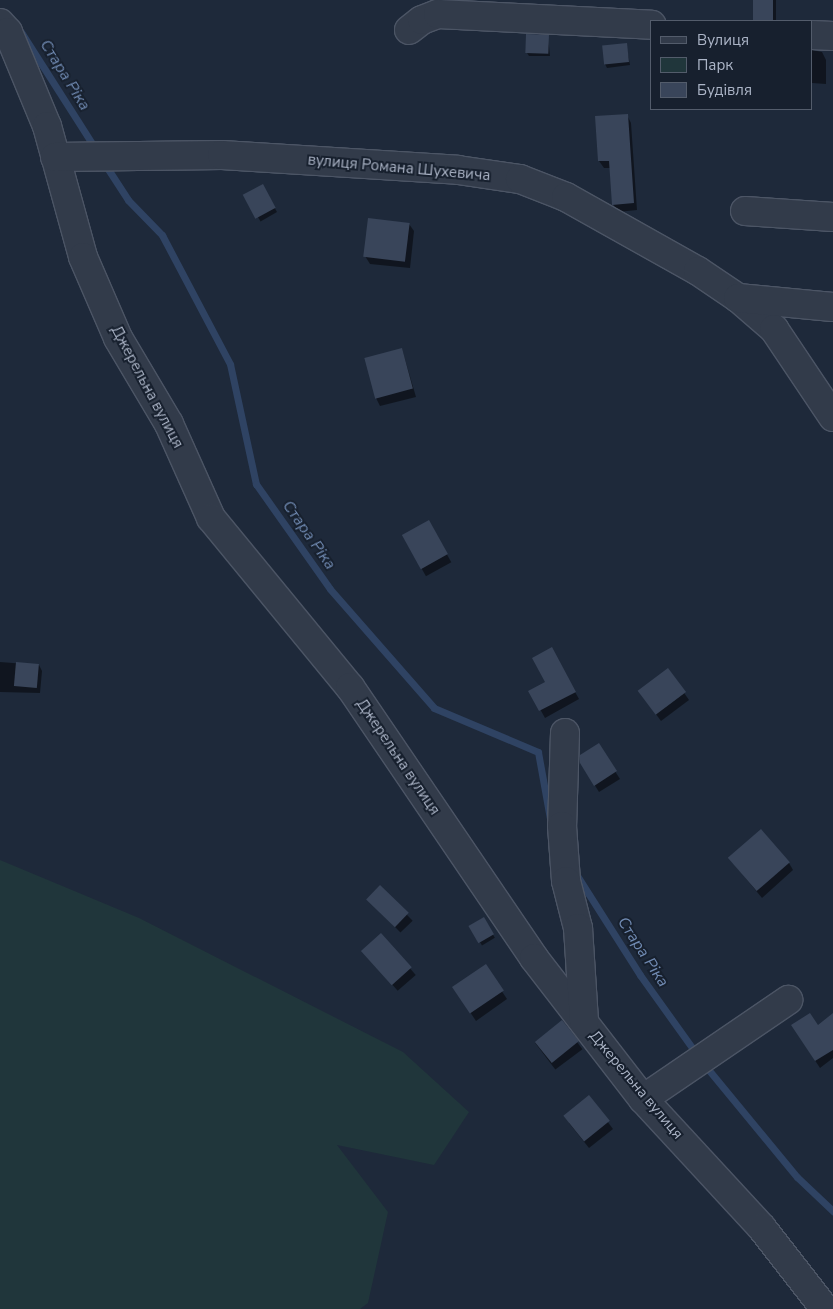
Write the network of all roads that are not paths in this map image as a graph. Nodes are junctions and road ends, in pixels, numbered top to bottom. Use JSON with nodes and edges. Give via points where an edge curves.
{"nodes":[{"id":1,"x":0,"y":23,"type":"edge"},
{"id":2,"x":650,"y":25,"type":"edge"},
{"id":3,"x":409,"y":30,"type":"dead end"},
{"id":4,"x":813,"y":35,"type":"edge"},
{"id":5,"x":833,"y":36,"type":"edge"},
{"id":6,"x":66,"y":157,"type":"junction"},
{"id":7,"x":745,"y":210,"type":"dead end"},
{"id":8,"x":833,"y":216,"type":"edge"},
{"id":9,"x":738,"y":298,"type":"junction"},
{"id":10,"x":833,"y":307,"type":"edge"},
{"id":11,"x":833,"y":417,"type":"edge"},
{"id":12,"x":565,"y":733,"type":"dead end"},
{"id":13,"x":788,"y":1000,"type":"dead end"},
{"id":14,"x":584,"y":1022,"type":"junction"},
{"id":15,"x":644,"y":1099,"type":"junction"},
{"id":16,"x":826,"y":1309,"type":"edge"}],
"edges":[{"from":1,"to":6,"type":"street","name":"Джерельна вулиця","via":[[8,32],[47,126]]},
{"from":2,"to":3,"type":"street","via":[[438,14]]},
{"from":4,"to":5,"type":"street"},
{"from":6,"to":9,"type":"street","name":"вулиця Романа Шухевича","via":[[222,155],[458,170],[520,180],[566,197],[698,271]]},
{"from":6,"to":14,"type":"street","name":"Джерельна вулиця","via":[[83,257],[118,338],[169,424],[211,518],[350,686],[534,958]]},
{"from":7,"to":8,"type":"street"},
{"from":9,"to":10,"type":"street"},
{"from":9,"to":11,"type":"street","name":"вулиця Романа Шухевича","via":[[774,329]]},
{"from":12,"to":14,"type":"street","via":[[562,826],[566,881],[578,928]]},
{"from":13,"to":15,"type":"street"},
{"from":14,"to":15,"type":"street","name":"Джерельна вулиця"},
{"from":15,"to":16,"type":"street","name":"Джерельна вулиця","via":[[762,1228]]}]}
